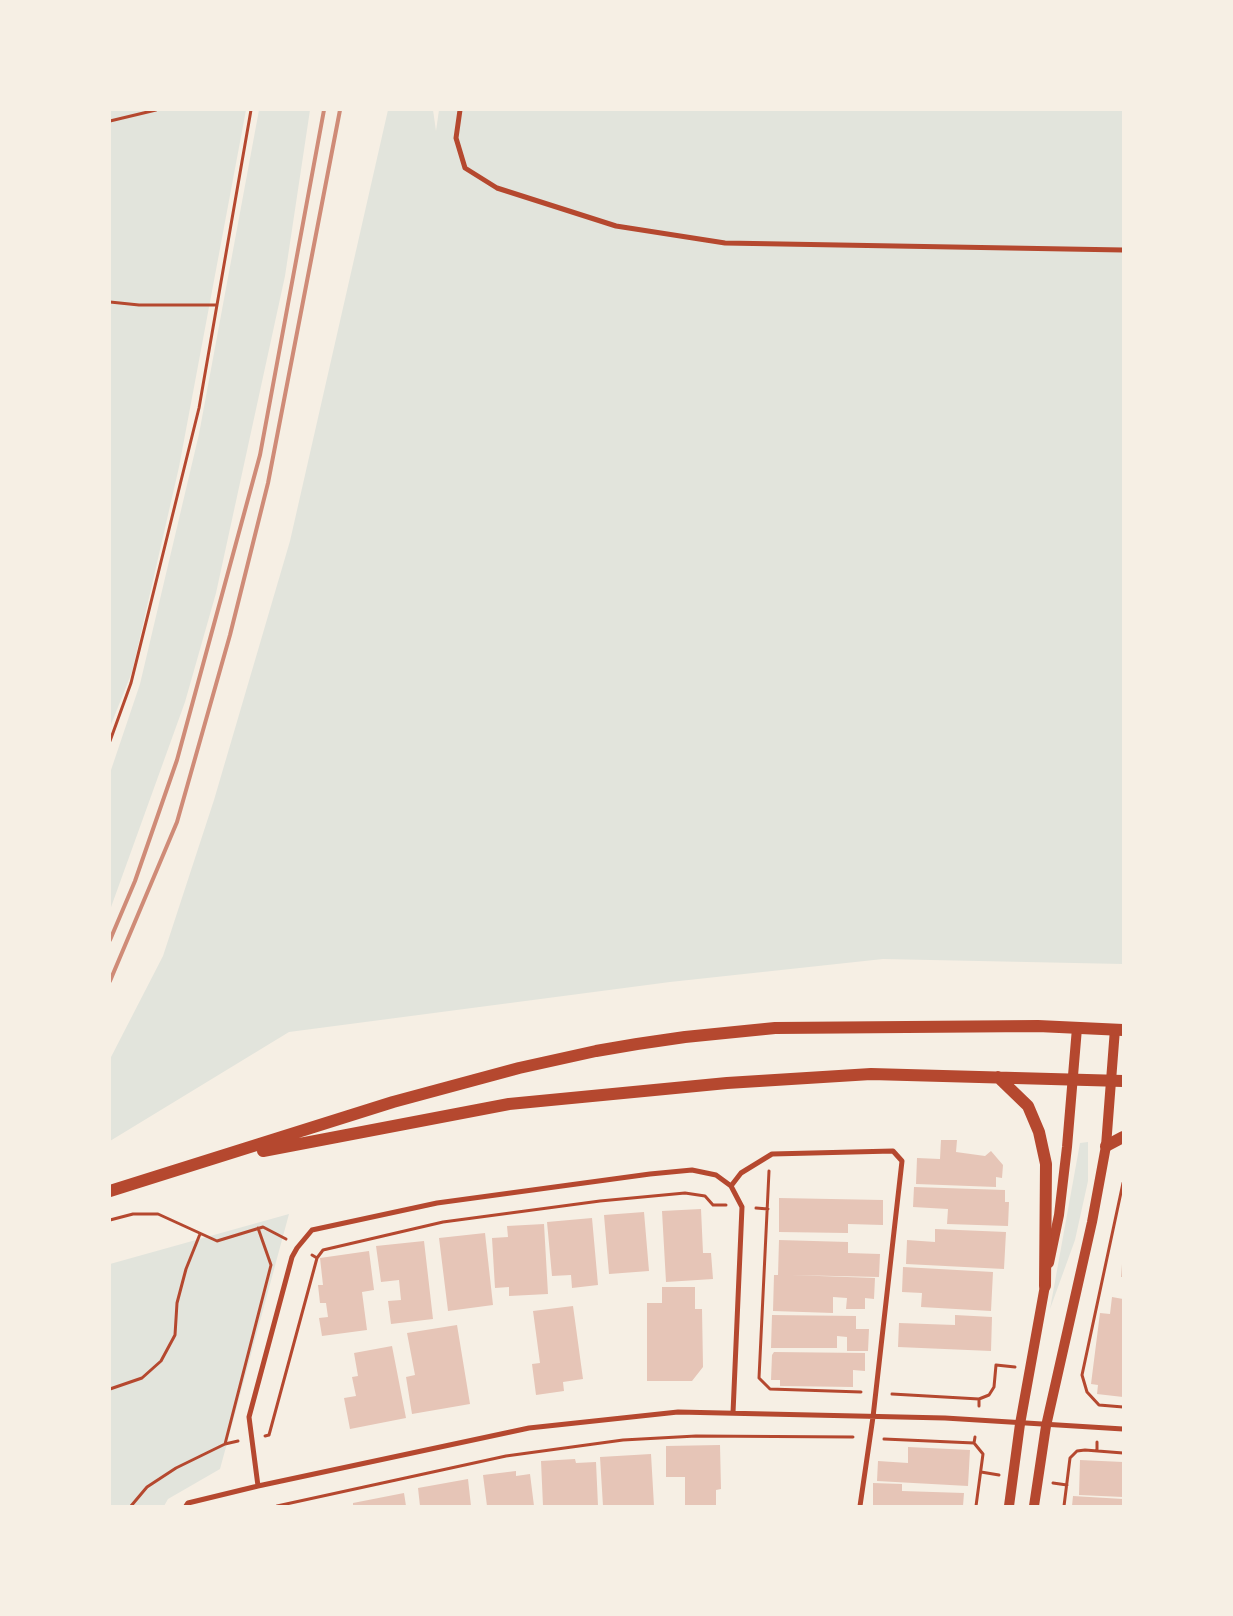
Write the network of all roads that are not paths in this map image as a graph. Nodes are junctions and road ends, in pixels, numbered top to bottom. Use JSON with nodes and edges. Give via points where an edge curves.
{"nodes":[{"id":1,"x":460,"y":110,"type":"edge"},
{"id":2,"x":1123,"y":250,"type":"edge"},
{"id":3,"x":1077,"y":1028,"type":"junction"},
{"id":4,"x":1119,"y":1029,"type":"edge"},
{"id":5,"x":998,"y":1077,"type":"junction"},
{"id":6,"x":1072,"y":1079,"type":"junction"},
{"id":7,"x":1117,"y":1081,"type":"edge"},
{"id":8,"x":1123,"y":1136,"type":"edge"},
{"id":9,"x":1106,"y":1146,"type":"junction"},
{"id":10,"x":209,"y":1162,"type":"junction"},
{"id":11,"x":731,"y":1186,"type":"junction"},
{"id":12,"x":110,"y":1192,"type":"edge"},
{"id":13,"x":1045,"y":1286,"type":"junction"},
{"id":14,"x":733,"y":1413,"type":"junction"},
{"id":15,"x":873,"y":1417,"type":"junction"},
{"id":16,"x":1020,"y":1424,"type":"junction"},
{"id":17,"x":1046,"y":1426,"type":"junction"},
{"id":18,"x":1123,"y":1430,"type":"edge"},
{"id":19,"x":258,"y":1486,"type":"junction"},
{"id":20,"x":186,"y":1506,"type":"edge"},
{"id":21,"x":860,"y":1506,"type":"edge"},
{"id":22,"x":1009,"y":1506,"type":"edge"},
{"id":23,"x":1034,"y":1506,"type":"edge"}],
"edges":[{"from":1,"to":2,"type":"street","via":[[456,138],[465,168],[497,188],[616,226],[725,243]]},
{"from":3,"to":4,"type":"main road"},
{"from":3,"to":6,"type":"main road"},
{"from":3,"to":10,"type":"main road","via":[[775,1028],[647,1042],[519,1068],[393,1102]]},
{"from":4,"to":7,"type":"main road"},
{"from":5,"to":6,"type":"main road"},
{"from":5,"to":10,"type":"main road","via":[[871,1074],[727,1083],[509,1104]]},
{"from":5,"to":13,"type":"main road","via":[[1028,1106],[1039,1132],[1046,1164]]},
{"from":6,"to":7,"type":"main road"},
{"from":6,"to":13,"type":"main road","via":[[1058,1214]]},
{"from":7,"to":9,"type":"main road"},
{"from":8,"to":9,"type":"main road"},
{"from":9,"to":17,"type":"main road"},
{"from":10,"to":12,"type":"main road"},
{"from":11,"to":14,"type":"street","via":[[742,1207]]},
{"from":11,"to":15,"type":"street","via":[[740,1173],[772,1154],[893,1151],[902,1161]]},
{"from":11,"to":19,"type":"street","via":[[716,1174],[692,1170],[650,1174],[437,1203],[312,1230],[292,1257],[249,1417]]},
{"from":13,"to":16,"type":"main road"},
{"from":14,"to":15,"type":"street"},
{"from":14,"to":19,"type":"street","via":[[678,1412],[529,1428]]},
{"from":15,"to":16,"type":"street"},
{"from":15,"to":21,"type":"street"},
{"from":16,"to":17,"type":"street"},
{"from":16,"to":22,"type":"main road"},
{"from":17,"to":18,"type":"street"},
{"from":17,"to":23,"type":"main road"},
{"from":19,"to":20,"type":"street"}]}
